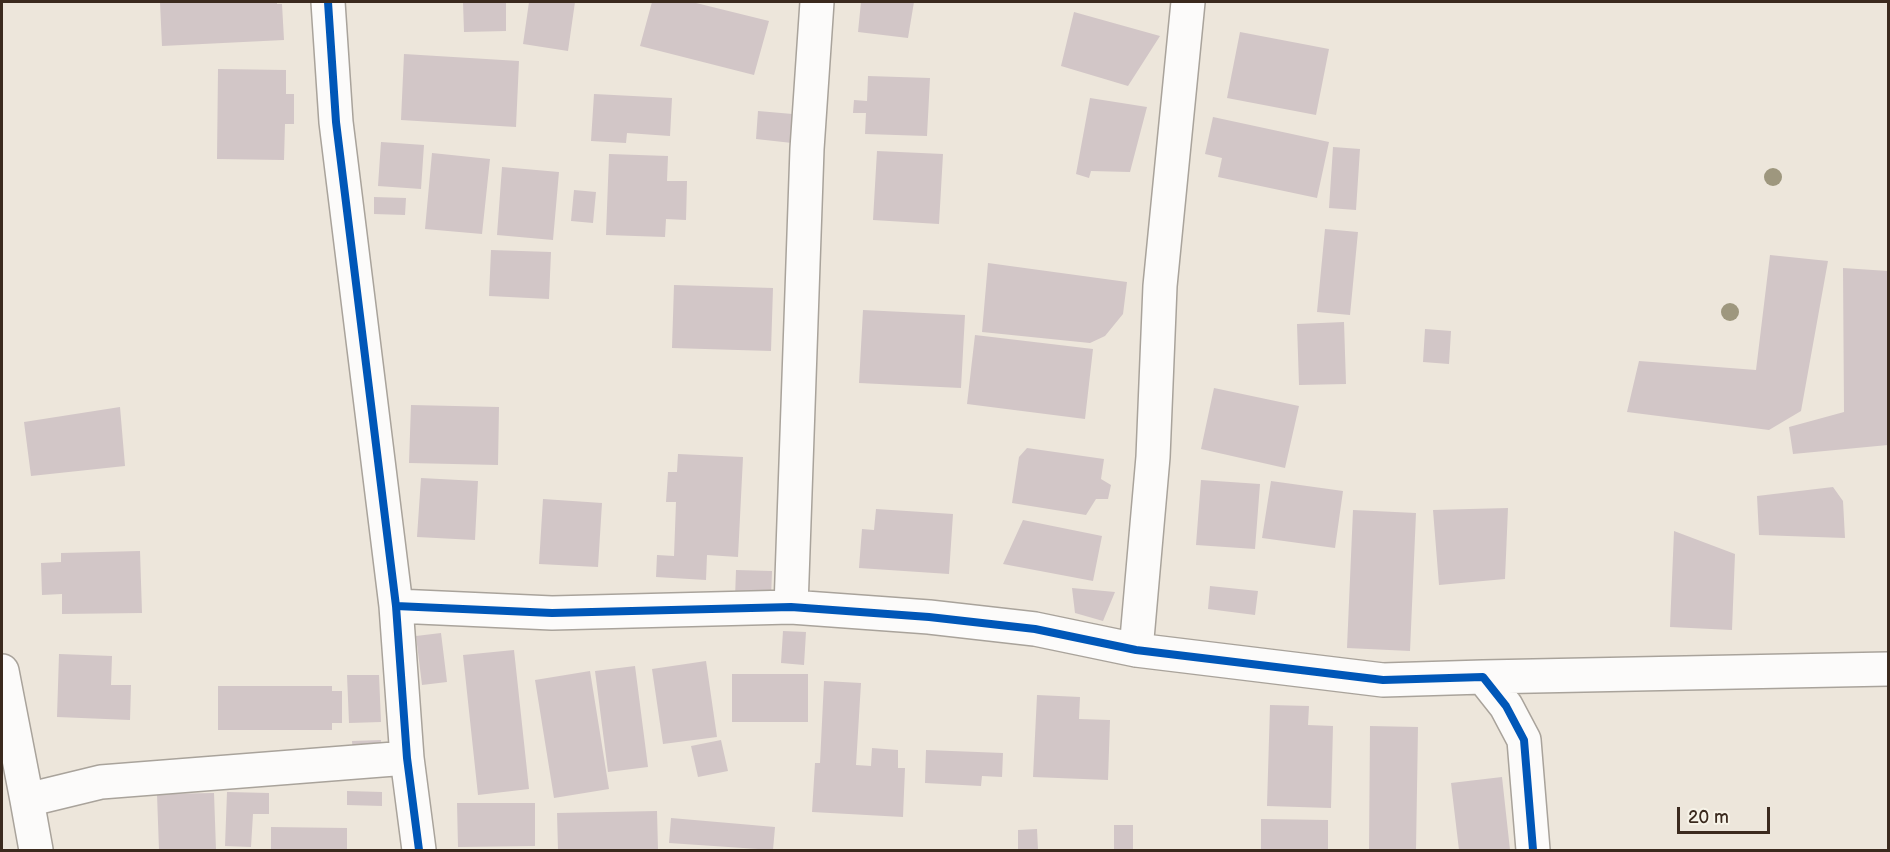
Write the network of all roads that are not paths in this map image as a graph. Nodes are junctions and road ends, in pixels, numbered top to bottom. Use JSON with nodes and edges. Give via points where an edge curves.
{"nodes":[{"id":1,"x":328,"y":2,"type":"edge"},
{"id":2,"x":817,"y":2,"type":"edge"},
{"id":3,"x":1188,"y":2,"type":"edge"},
{"id":4,"x":396,"y":606,"type":"junction"},
{"id":5,"x":791,"y":607,"type":"junction"},
{"id":6,"x":1136,"y":650,"type":"junction"},
{"id":7,"x":1888,"y":669,"type":"edge"},
{"id":8,"x":2,"y":671,"type":"edge"},
{"id":9,"x":1483,"y":678,"type":"junction"},
{"id":10,"x":407,"y":758,"type":"junction"},
{"id":11,"x":27,"y":800,"type":"junction"},
{"id":12,"x":36,"y":850,"type":"edge"},
{"id":13,"x":419,"y":850,"type":"edge"},
{"id":14,"x":1533,"y":850,"type":"edge"}],
"edges":[{"from":1,"to":4,"type":"street","via":[[336,122]]},
{"from":2,"to":5,"type":"street","via":[[807,149]]},
{"from":3,"to":6,"type":"street","via":[[1160,286],[1153,457]]},
{"from":4,"to":5,"type":"street","via":[[552,614]]},
{"from":4,"to":10,"type":"street"},
{"from":5,"to":6,"type":"street","via":[[1035,629]]},
{"from":6,"to":9,"type":"street","via":[[1383,680]]},
{"from":7,"to":9,"type":"street"},
{"from":8,"to":11,"type":"street"},
{"from":9,"to":14,"type":"street","via":[[1506,706],[1524,740]]},
{"from":10,"to":11,"type":"street","via":[[101,782]]},
{"from":10,"to":13,"type":"street"},
{"from":11,"to":12,"type":"street"}]}
